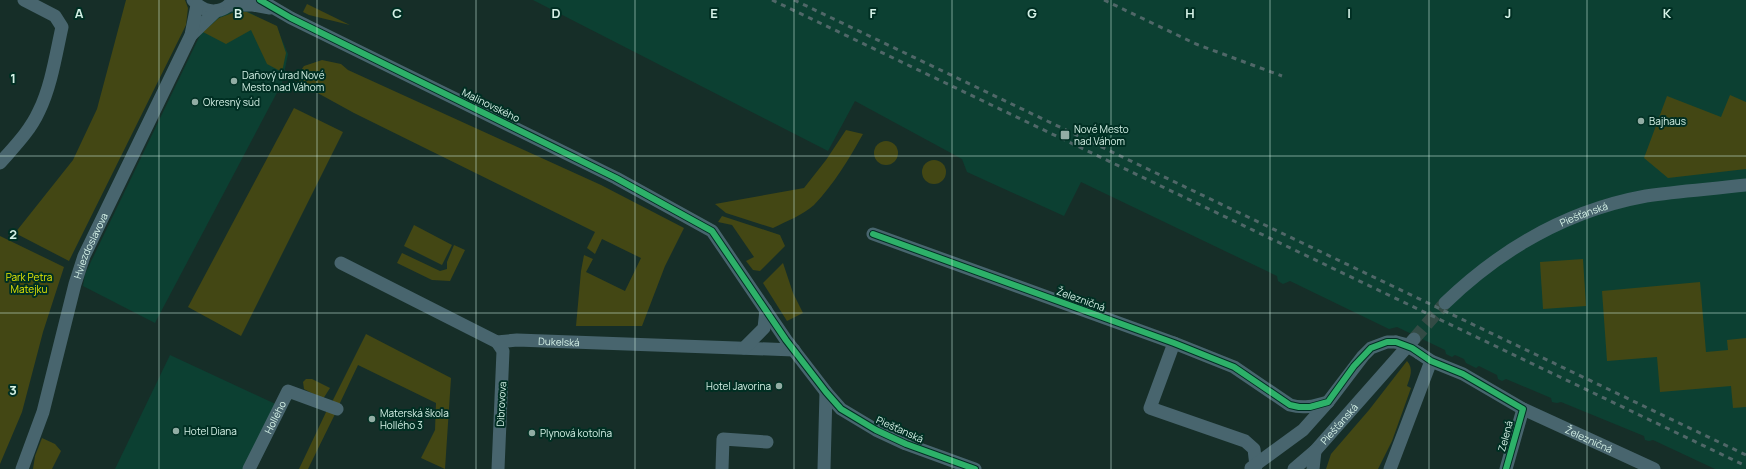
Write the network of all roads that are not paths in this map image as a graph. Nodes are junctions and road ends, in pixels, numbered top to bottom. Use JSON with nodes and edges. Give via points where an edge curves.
{"nodes":[{"id":1,"x":24,"y":0,"type":"edge"},
{"id":2,"x":260,"y":0,"type":"edge"},
{"id":3,"x":195,"y":2,"type":"edge"},
{"id":4,"x":232,"y":2,"type":"edge"},
{"id":5,"x":272,"y":8,"type":"junction"},
{"id":6,"x":216,"y":11,"type":"junction"},
{"id":7,"x":191,"y":35,"type":"junction"},
{"id":8,"x":0,"y":163,"type":"edge"},
{"id":9,"x":1746,"y":185,"type":"edge"},
{"id":10,"x":712,"y":231,"type":"joint"},
{"id":11,"x":873,"y":234,"type":"dead end"},
{"id":12,"x":341,"y":264,"type":"dead end"},
{"id":13,"x":1445,"y":303,"type":"tunnel mouth"},
{"id":14,"x":766,"y":310,"type":"junction"},
{"id":15,"x":1414,"y":339,"type":"tunnel mouth"},
{"id":16,"x":497,"y":342,"type":"junction"},
{"id":17,"x":1174,"y":343,"type":"junction"},
{"id":18,"x":744,"y":348,"type":"junction"},
{"id":19,"x":794,"y":350,"type":"junction"},
{"id":20,"x":1431,"y":361,"type":"junction"},
{"id":21,"x":826,"y":392,"type":"junction"},
{"id":22,"x":1328,"y":402,"type":"junction"},
{"id":23,"x":337,"y":409,"type":"dead end"},
{"id":24,"x":1523,"y":409,"type":"junction"},
{"id":25,"x":767,"y":442,"type":"dead end"},
{"id":26,"x":1315,"y":451,"type":"junction"},
{"id":27,"x":1253,"y":467,"type":"edge"},
{"id":28,"x":22,"y":469,"type":"edge"},
{"id":29,"x":249,"y":469,"type":"edge"},
{"id":30,"x":498,"y":469,"type":"edge"},
{"id":31,"x":722,"y":469,"type":"edge"},
{"id":32,"x":824,"y":469,"type":"edge"},
{"id":33,"x":975,"y":469,"type":"edge"},
{"id":34,"x":1294,"y":469,"type":"edge"},
{"id":35,"x":1313,"y":469,"type":"edge"},
{"id":36,"x":1390,"y":469,"type":"edge"},
{"id":37,"x":1506,"y":469,"type":"edge"},
{"id":38,"x":1654,"y":469,"type":"edge"}],
"edges":[{"from":1,"to":8,"type":"street","via":[[55,16],[62,27],[47,91],[39,112],[29,129]]},
{"from":2,"to":5,"type":"street","name":"Malinovského"},
{"from":3,"to":6,"type":"street","via":[[206,10]]},
{"from":3,"to":7,"type":"street","name":"Hviezdoslavova"},
{"from":4,"to":5,"type":"street","name":"Malinovského"},
{"from":4,"to":6,"type":"street"},
{"from":5,"to":10,"type":"street","name":"Malinovského","via":[[616,178]]},
{"from":6,"to":7,"type":"street","name":"Hviezdoslavova"},
{"from":7,"to":28,"type":"street","name":"Hviezdoslavova","via":[[84,256],[43,412]]},
{"from":9,"to":13,"type":"street","name":"Piešťanská","via":[[1646,196],[1572,218],[1526,240],[1504,254]]},
{"from":10,"to":14,"type":"street","name":"Piešťanská"},
{"from":11,"to":17,"type":"street","name":"Železničná"},
{"from":12,"to":16,"type":"street"},
{"from":14,"to":18,"type":"street","via":[[764,328]]},
{"from":14,"to":19,"type":"street","name":"Piešťanská"},
{"from":15,"to":26,"type":"street","name":"Piešťanská"},
{"from":16,"to":18,"type":"street","name":"Dukelská","via":[[517,340]]},
{"from":16,"to":30,"type":"street","name":"Dibrovova","via":[[504,351]]},
{"from":17,"to":22,"type":"street","name":"Železničná","via":[[1234,367],[1290,405],[1310,407]]},
{"from":17,"to":27,"type":"street","via":[[1150,408],[1245,441],[1254,449]]},
{"from":18,"to":19,"type":"street","name":"Dukelská"},
{"from":19,"to":21,"type":"street","name":"Piešťanská"},
{"from":20,"to":22,"type":"street","name":"Železničná","bridge":true,"via":[[1404,344],[1396,342],[1387,342],[1371,348],[1354,366]]},
{"from":20,"to":24,"type":"street","name":"Železničná","via":[[1463,374]]},
{"from":20,"to":36,"type":"street"},
{"from":21,"to":32,"type":"street"},
{"from":21,"to":33,"type":"street","name":"Piešťanská","via":[[841,409],[876,430],[939,457]]},
{"from":22,"to":27,"type":"street","via":[[1303,430]]},
{"from":23,"to":29,"type":"street","name":"Hollého","via":[[288,391]]},
{"from":24,"to":37,"type":"street","name":"Zelená"},
{"from":24,"to":38,"type":"street","name":"Železničná"},
{"from":25,"to":31,"type":"street","via":[[723,439]]},
{"from":26,"to":34,"type":"street","name":"Piešťanská"},
{"from":26,"to":35,"type":"street"}]}
